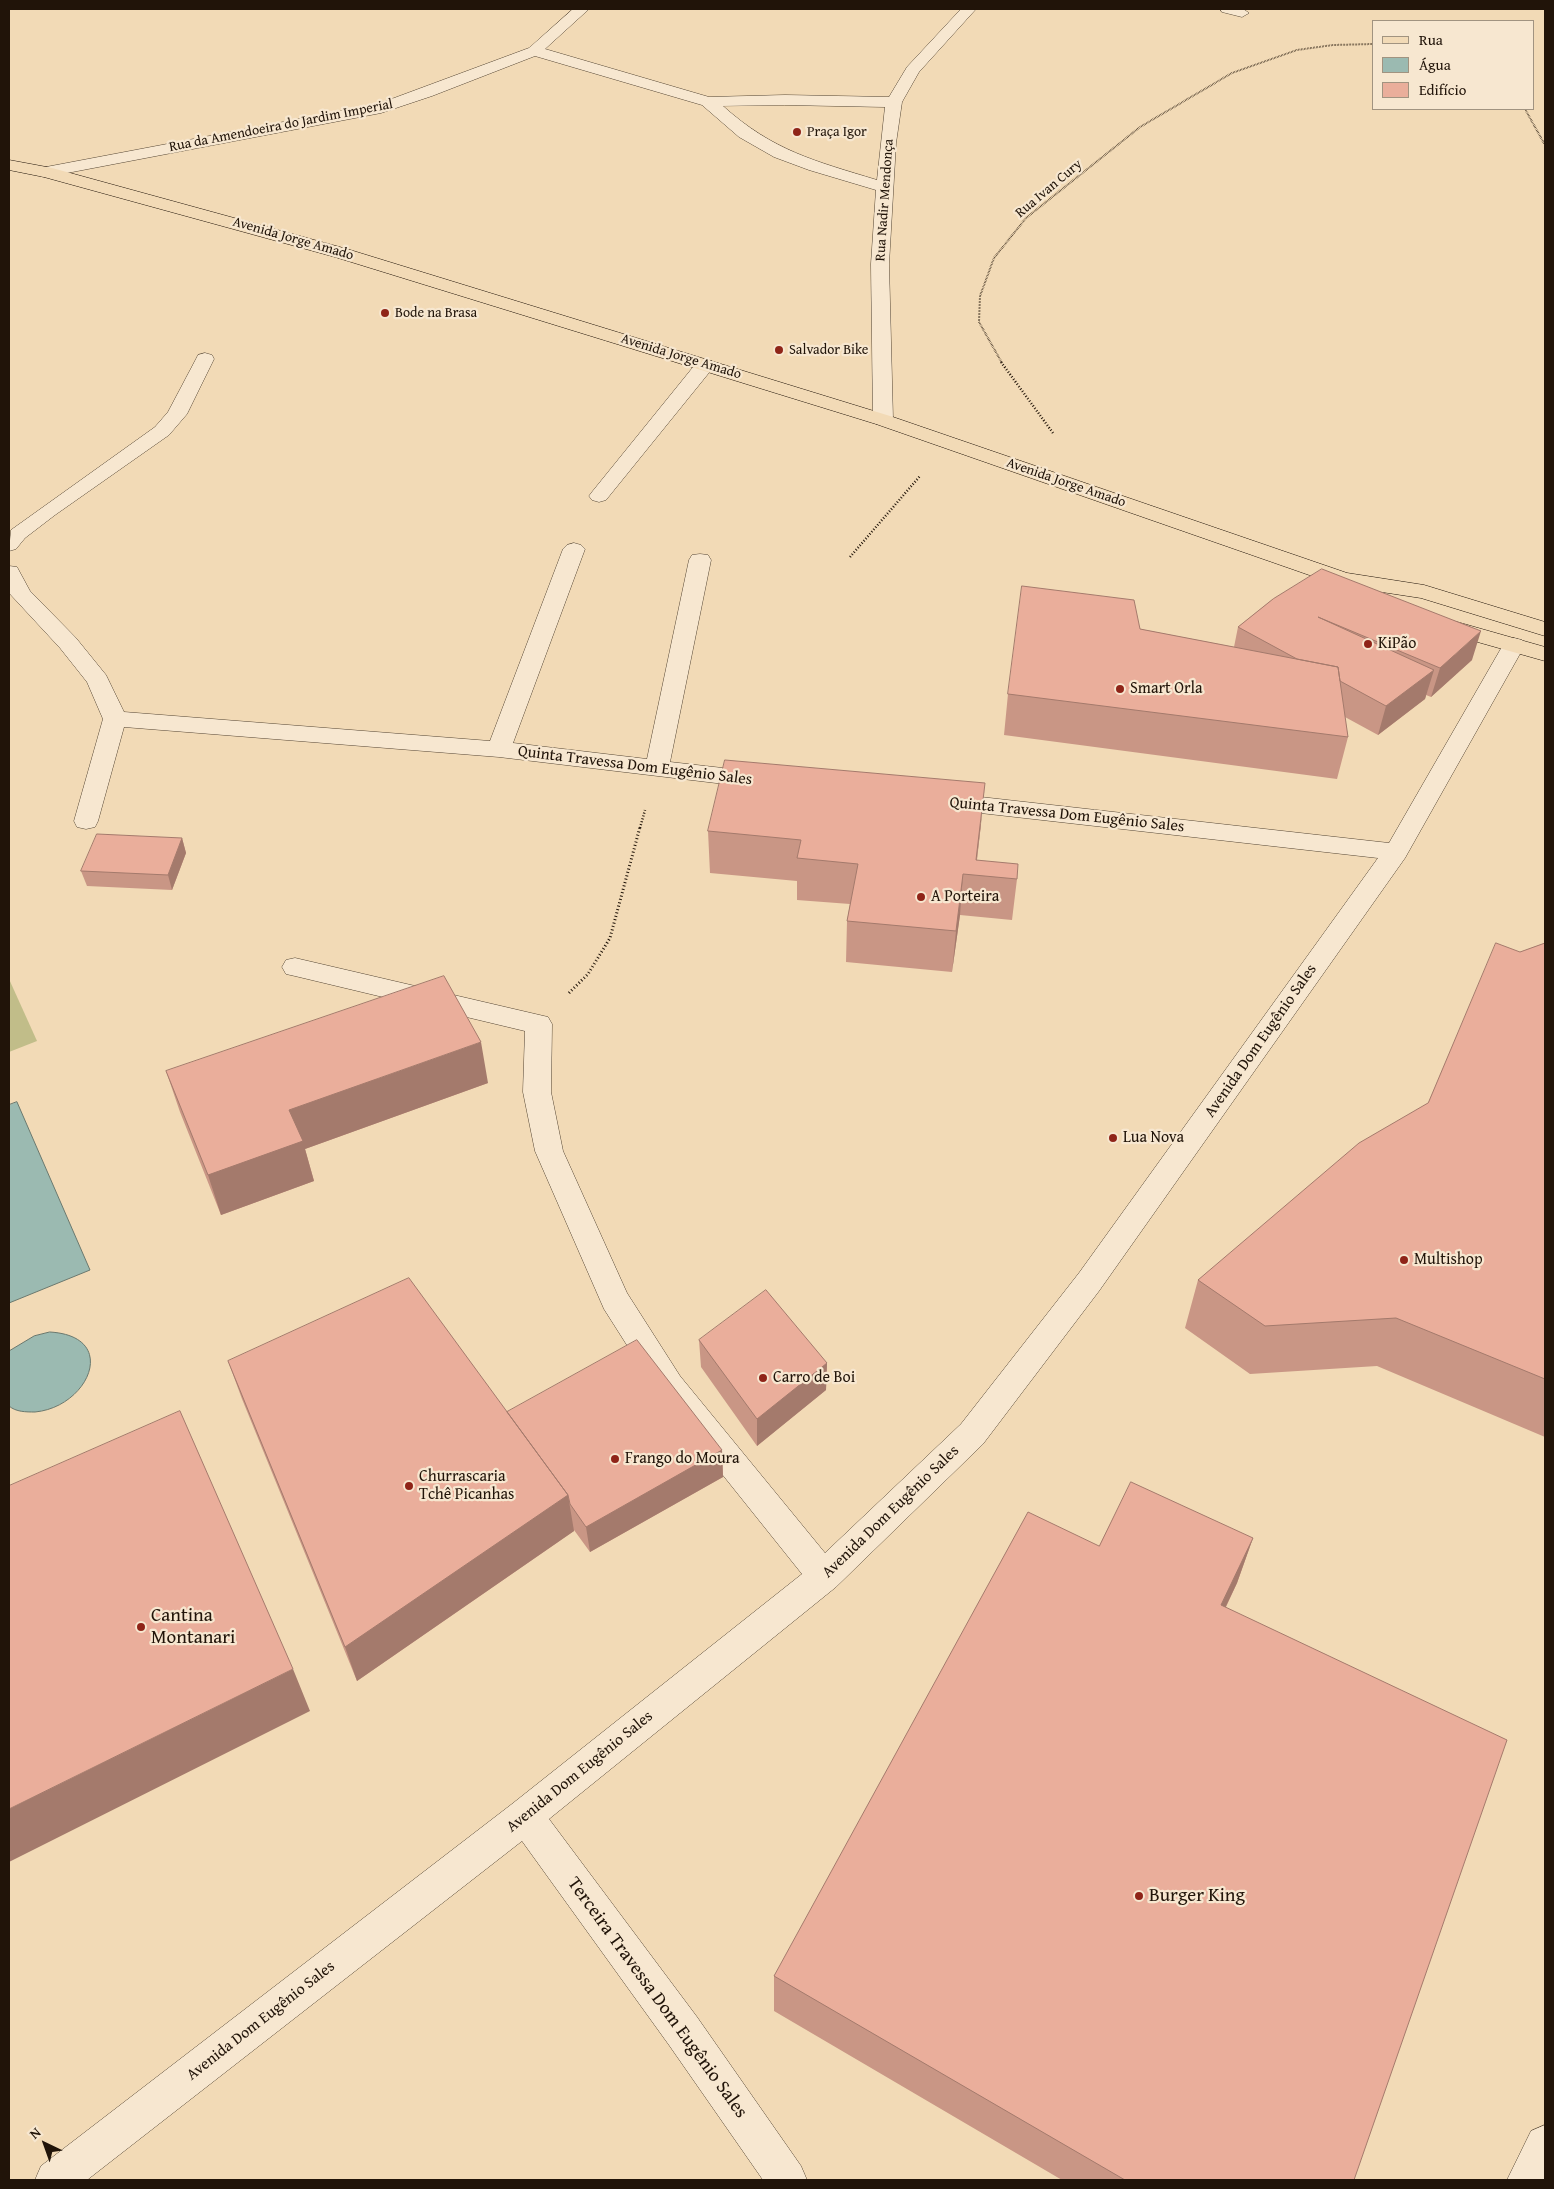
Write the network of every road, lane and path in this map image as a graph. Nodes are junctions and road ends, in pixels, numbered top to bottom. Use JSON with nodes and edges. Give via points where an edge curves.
{"nodes":[{"id":1,"x":582,"y":9,"type":"edge"},
{"id":2,"x":969,"y":9,"type":"edge"},
{"id":3,"x":1227,"y":9,"type":"edge"},
{"id":4,"x":1242,"y":13,"type":"dead end"},
{"id":5,"x":1372,"y":44,"type":"edge"},
{"id":6,"x":534,"y":50,"type":"junction"},
{"id":7,"x":708,"y":102,"type":"junction"},
{"id":8,"x":894,"y":102,"type":"junction"},
{"id":9,"x":1526,"y":110,"type":"edge"},
{"id":10,"x":1545,"y":145,"type":"edge"},
{"id":11,"x":9,"y":165,"type":"edge"},
{"id":12,"x":46,"y":172,"type":"junction"},
{"id":13,"x":884,"y":188,"type":"junction"},
{"id":14,"x":204,"y":359,"type":"dead end"},
{"id":15,"x":705,"y":365,"type":"junction"},
{"id":16,"x":883,"y":420,"type":"junction"},
{"id":17,"x":948,"y":442,"type":"junction"},
{"id":18,"x":1098,"y":494,"type":"junction"},
{"id":19,"x":599,"y":496,"type":"dead end"},
{"id":20,"x":9,"y":545,"type":"edge"},
{"id":21,"x":574,"y":549,"type":"dead end"},
{"id":22,"x":850,"y":557,"type":"dead end"},
{"id":23,"x":700,"y":560,"type":"dead end"},
{"id":24,"x":9,"y":572,"type":"edge"},
{"id":25,"x":1343,"y":579,"type":"junction"},
{"id":26,"x":1394,"y":606,"type":"edge"},
{"id":27,"x":1421,"y":618,"type":"edge"},
{"id":28,"x":1545,"y":628,"type":"edge"},
{"id":29,"x":1514,"y":645,"type":"junction"},
{"id":30,"x":1545,"y":654,"type":"edge"},
{"id":31,"x":116,"y":719,"type":"junction"},
{"id":32,"x":499,"y":750,"type":"junction"},
{"id":33,"x":656,"y":769,"type":"junction"},
{"id":34,"x":785,"y":783,"type":"edge"},
{"id":35,"x":923,"y":799,"type":"edge"},
{"id":36,"x":86,"y":821,"type":"dead end"},
{"id":37,"x":1396,"y":852,"type":"junction"},
{"id":38,"x":294,"y":967,"type":"dead end"},
{"id":39,"x":539,"y":1024,"type":"junction"},
{"id":40,"x":824,"y":1576,"type":"junction"},
{"id":41,"x":525,"y":1816,"type":"junction"},
{"id":42,"x":1545,"y":2145,"type":"edge"},
{"id":43,"x":55,"y":2180,"type":"edge"},
{"id":44,"x":787,"y":2180,"type":"edge"},
{"id":45,"x":1527,"y":2180,"type":"edge"}],
"edges":[{"from":1,"to":6,"type":"street","name":"Rua da Amendoeira do Jardim Imperial"},
{"from":2,"to":8,"type":"street","name":"Rua Nadir Mendonça","via":[[913,70]]},
{"from":3,"to":4,"type":"street"},
{"from":5,"to":18,"type":"path","name":"Rua Ivan Cury","via":[[1297,50],[1252,64],[1212,83],[1140,127],[1026,218],[994,258],[980,296],[979,322],[1002,363]]},
{"from":6,"to":7,"type":"street"},
{"from":6,"to":12,"type":"street","name":"Rua da Amendoeira do Jardim Imperial","via":[[381,108]]},
{"from":7,"to":8,"type":"street"},
{"from":7,"to":13,"type":"street","via":[[764,146]]},
{"from":8,"to":13,"type":"street","name":"Rua Nadir Mendonça"},
{"from":9,"to":10,"type":"path"},
{"from":11,"to":12,"type":"main road","name":"Avenida Jorge Amado"},
{"from":12,"to":15,"type":"main road","name":"Avenida Jorge Amado","via":[[341,252]]},
{"from":13,"to":16,"type":"street","name":"Rua Nadir Mendonça","via":[[880,264]]},
{"from":14,"to":20,"type":"street","via":[[177,414],[162,431],[48,511]]},
{"from":15,"to":16,"type":"main road","name":"Avenida Jorge Amado"},
{"from":15,"to":19,"type":"street"},
{"from":16,"to":17,"type":"main road","name":"Avenida Jorge Amado"},
{"from":17,"to":18,"type":"main road","name":"Avenida Jorge Amado"},
{"from":17,"to":22,"type":"path"},
{"from":18,"to":25,"type":"main road","name":"Avenida Jorge Amado"},
{"from":21,"to":32,"type":"street"},
{"from":23,"to":33,"type":"street"},
{"from":24,"to":31,"type":"street","via":[[21,594],[98,680]]},
{"from":25,"to":26,"type":"main road","name":"Avenida Jorge Amado"},
{"from":25,"to":28,"type":"main road","name":"Avenida Jorge Amado","via":[[1424,592]]},
{"from":27,"to":29,"type":"main road"},
{"from":29,"to":30,"type":"main road"},
{"from":29,"to":37,"type":"street","name":"Avenida Dom Eugênio Sales"},
{"from":31,"to":32,"type":"street","name":"Quinta Travessa Dom Eugênio Sales"},
{"from":31,"to":36,"type":"street"},
{"from":32,"to":33,"type":"street","name":"Quinta Travessa Dom Eugênio Sales"},
{"from":33,"to":34,"type":"street","name":"Quinta Travessa Dom Eugênio Sales"},
{"from":33,"to":39,"type":"path","via":[[610,938],[588,974]]},
{"from":35,"to":37,"type":"street","name":"Quinta Travessa Dom Eugênio Sales"},
{"from":37,"to":40,"type":"street","name":"Avenida Dom Eugênio Sales","via":[[1089,1282],[972,1434]]},
{"from":38,"to":39,"type":"street"},
{"from":39,"to":40,"type":"street","via":[[538,1092],[549,1151],[615,1300],[669,1385]]},
{"from":40,"to":41,"type":"street","name":"Avenida Dom Eugênio Sales"},
{"from":41,"to":43,"type":"street","name":"Avenida Dom Eugênio Sales"},
{"from":41,"to":44,"type":"street","name":"Terceira Travessa Dom Eugênio Sales","via":[[683,2031]]},
{"from":42,"to":45,"type":"street"}]}
